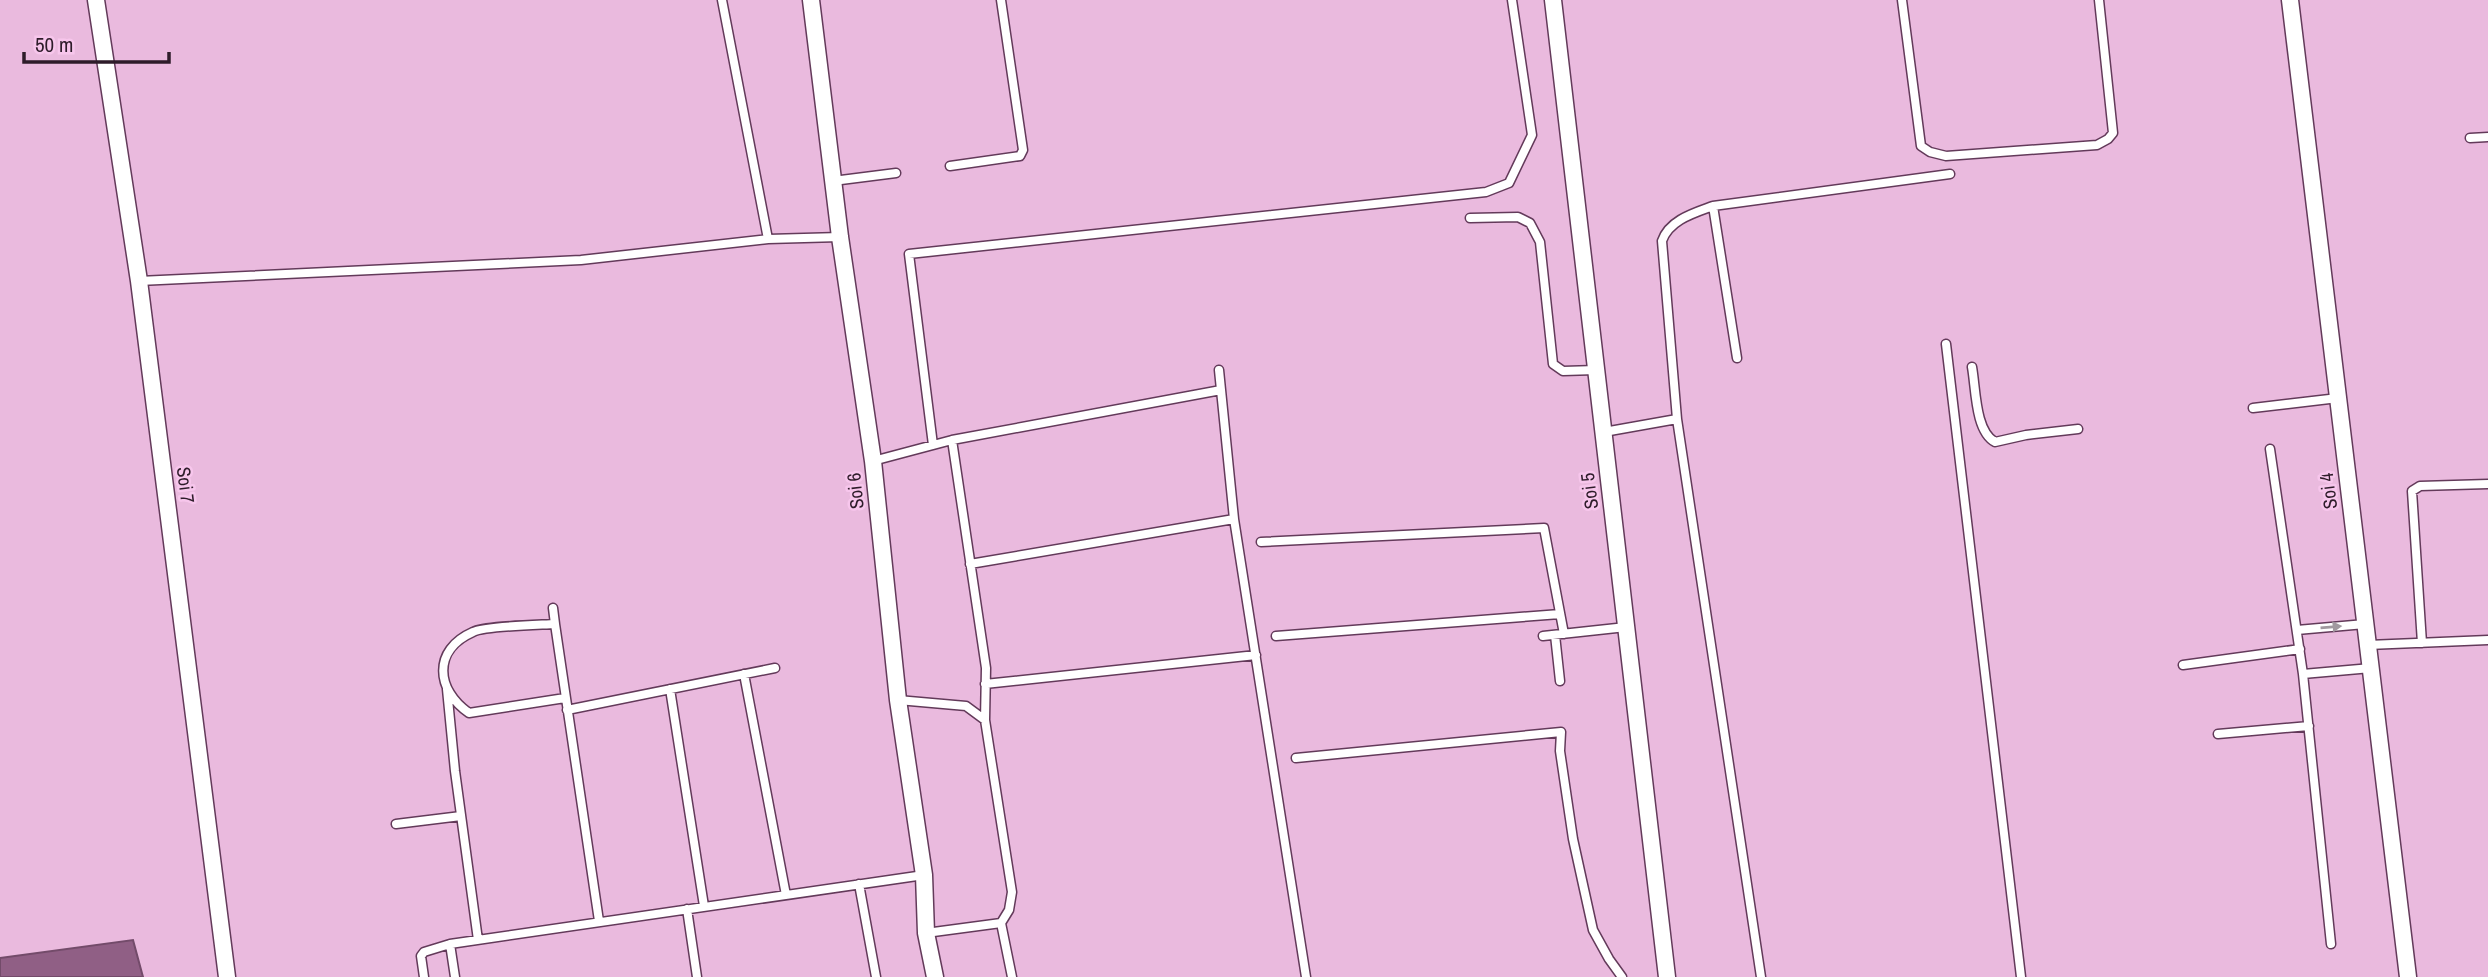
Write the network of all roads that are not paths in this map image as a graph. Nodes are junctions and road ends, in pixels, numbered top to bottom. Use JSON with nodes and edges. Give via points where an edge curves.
{"nodes":[{"id":1,"x":96,"y":0,"type":"edge"},
{"id":2,"x":722,"y":0,"type":"edge"},
{"id":3,"x":811,"y":0,"type":"edge"},
{"id":4,"x":1001,"y":0,"type":"edge"},
{"id":5,"x":1513,"y":0,"type":"edge"},
{"id":6,"x":1553,"y":0,"type":"edge"},
{"id":7,"x":1902,"y":0,"type":"edge"},
{"id":8,"x":2099,"y":0,"type":"edge"},
{"id":9,"x":2290,"y":0,"type":"edge"},
{"id":10,"x":2488,"y":136,"type":"edge"},
{"id":11,"x":2470,"y":138,"type":"dead end"},
{"id":12,"x":950,"y":166,"type":"dead end"},
{"id":13,"x":896,"y":173,"type":"dead end"},
{"id":14,"x":1950,"y":174,"type":"dead end"},
{"id":15,"x":833,"y":181,"type":"junction"},
{"id":16,"x":1713,"y":206,"type":"junction"},
{"id":17,"x":1470,"y":218,"type":"dead end"},
{"id":18,"x":840,"y":237,"type":"junction"},
{"id":19,"x":768,"y":239,"type":"junction"},
{"id":20,"x":139,"y":281,"type":"junction"},
{"id":21,"x":1946,"y":344,"type":"dead end"},
{"id":22,"x":1737,"y":358,"type":"dead end"},
{"id":23,"x":1972,"y":367,"type":"dead end"},
{"id":24,"x":1219,"y":370,"type":"dead end"},
{"id":25,"x":1597,"y":370,"type":"junction"},
{"id":26,"x":1221,"y":390,"type":"junction"},
{"id":27,"x":2338,"y":398,"type":"junction"},
{"id":28,"x":2253,"y":408,"type":"dead end"},
{"id":29,"x":1676,"y":419,"type":"junction"},
{"id":30,"x":2078,"y":429,"type":"dead end"},
{"id":31,"x":1604,"y":432,"type":"junction"},
{"id":32,"x":952,"y":440,"type":"junction"},
{"id":33,"x":933,"y":445,"type":"junction"},
{"id":34,"x":2270,"y":449,"type":"dead end"},
{"id":35,"x":873,"y":460,"type":"junction"},
{"id":36,"x":2488,"y":484,"type":"edge"},
{"id":37,"x":1234,"y":519,"type":"junction"},
{"id":38,"x":1261,"y":541,"type":"dead end"},
{"id":39,"x":970,"y":564,"type":"junction"},
{"id":40,"x":553,"y":608,"type":"dead end"},
{"id":41,"x":1560,"y":614,"type":"junction"},
{"id":42,"x":555,"y":624,"type":"junction"},
{"id":43,"x":2365,"y":624,"type":"junction"},
{"id":44,"x":1626,"y":627,"type":"junction"},
{"id":45,"x":2297,"y":630,"type":"junction"},
{"id":46,"x":1559,"y":634,"type":"junction"},
{"id":47,"x":1276,"y":636,"type":"dead end"},
{"id":48,"x":1543,"y":636,"type":"dead end"},
{"id":49,"x":2488,"y":640,"type":"edge"},
{"id":50,"x":2422,"y":643,"type":"junction"},
{"id":51,"x":2368,"y":645,"type":"junction"},
{"id":52,"x":2300,"y":649,"type":"junction"},
{"id":53,"x":1255,"y":655,"type":"junction"},
{"id":54,"x":2183,"y":665,"type":"dead end"},
{"id":55,"x":775,"y":668,"type":"dead end"},
{"id":56,"x":2371,"y":668,"type":"junction"},
{"id":57,"x":744,"y":674,"type":"junction"},
{"id":58,"x":2303,"y":674,"type":"junction"},
{"id":59,"x":1560,"y":681,"type":"dead end"},
{"id":60,"x":985,"y":684,"type":"junction"},
{"id":61,"x":447,"y":688,"type":"junction"},
{"id":62,"x":670,"y":689,"type":"junction"},
{"id":63,"x":565,"y":698,"type":"junction"},
{"id":64,"x":898,"y":700,"type":"junction"},
{"id":65,"x":567,"y":710,"type":"junction"},
{"id":66,"x":985,"y":720,"type":"junction"},
{"id":67,"x":2309,"y":726,"type":"junction"},
{"id":68,"x":2218,"y":734,"type":"dead end"},
{"id":69,"x":1296,"y":758,"type":"dead end"},
{"id":70,"x":461,"y":816,"type":"junction"},
{"id":71,"x":396,"y":824,"type":"dead end"},
{"id":72,"x":925,"y":875,"type":"junction"},
{"id":73,"x":859,"y":884,"type":"junction"},
{"id":74,"x":786,"y":895,"type":"junction"},
{"id":75,"x":705,"y":906,"type":"junction"},
{"id":76,"x":687,"y":909,"type":"junction"},
{"id":77,"x":599,"y":921,"type":"junction"},
{"id":78,"x":1002,"y":923,"type":"junction"},
{"id":79,"x":926,"y":933,"type":"junction"},
{"id":80,"x":478,"y":940,"type":"junction"},
{"id":81,"x":450,"y":944,"type":"junction"},
{"id":82,"x":2331,"y":944,"type":"dead end"},
{"id":83,"x":227,"y":977,"type":"edge"},
{"id":84,"x":424,"y":977,"type":"edge"},
{"id":85,"x":455,"y":977,"type":"edge"},
{"id":86,"x":697,"y":977,"type":"edge"},
{"id":87,"x":876,"y":977,"type":"edge"},
{"id":88,"x":935,"y":977,"type":"edge"},
{"id":89,"x":1012,"y":977,"type":"edge"},
{"id":90,"x":1306,"y":977,"type":"edge"},
{"id":91,"x":1622,"y":977,"type":"edge"},
{"id":92,"x":1667,"y":977,"type":"edge"},
{"id":93,"x":1761,"y":977,"type":"edge"},
{"id":94,"x":2021,"y":977,"type":"edge"},
{"id":95,"x":2408,"y":977,"type":"edge"}],
"edges":[{"from":1,"to":20,"type":"street","name":"Soi 7"},
{"from":2,"to":19,"type":"lane"},
{"from":3,"to":15,"type":"street","name":"Soi 6"},
{"from":4,"to":12,"type":"lane","via":[[1023,150],[1020,156]]},
{"from":5,"to":33,"type":"lane","via":[[1532,135],[1509,183],[1486,192],[909,254]]},
{"from":6,"to":25,"type":"street","name":"Soi 5"},
{"from":7,"to":8,"type":"lane","via":[[1921,146],[1946,156],[2097,145],[2108,139],[2113,133]]},
{"from":9,"to":27,"type":"street","name":"Soi 4"},
{"from":10,"to":11,"type":"lane"},
{"from":13,"to":15,"type":"lane"},
{"from":14,"to":16,"type":"lane"},
{"from":15,"to":18,"type":"street","name":"Soi 6"},
{"from":16,"to":22,"type":"lane"},
{"from":16,"to":29,"type":"lane","via":[[1686,216],[1667,230],[1662,241]]},
{"from":17,"to":25,"type":"lane","via":[[1518,217],[1530,223],[1540,242],[1553,363],[1563,371]]},
{"from":18,"to":19,"type":"lane"},
{"from":18,"to":35,"type":"street","name":"Soi 6"},
{"from":19,"to":20,"type":"lane","via":[[581,260]]},
{"from":20,"to":83,"type":"street","name":"Soi 7"},
{"from":21,"to":94,"type":"lane"},
{"from":23,"to":30,"type":"lane","via":[[1982,429],[1989,439],[1995,442]]},
{"from":24,"to":26,"type":"lane"},
{"from":25,"to":31,"type":"street","name":"Soi 5"},
{"from":26,"to":32,"type":"lane"},
{"from":26,"to":37,"type":"lane"},
{"from":27,"to":28,"type":"lane"},
{"from":27,"to":43,"type":"street","name":"Soi 4"},
{"from":29,"to":31,"type":"lane"},
{"from":29,"to":93,"type":"lane"},
{"from":31,"to":44,"type":"street","name":"Soi 5"},
{"from":32,"to":33,"type":"lane"},
{"from":32,"to":39,"type":"lane"},
{"from":33,"to":35,"type":"lane"},
{"from":34,"to":45,"type":"lane"},
{"from":35,"to":64,"type":"street","name":"Soi 6"},
{"from":36,"to":50,"type":"lane","via":[[2420,486],[2412,491]]},
{"from":37,"to":39,"type":"lane"},
{"from":37,"to":53,"type":"lane"},
{"from":38,"to":41,"type":"lane","via":[[1544,528]]},
{"from":39,"to":60,"type":"lane"},
{"from":40,"to":42,"type":"lane"},
{"from":41,"to":46,"type":"lane"},
{"from":41,"to":47,"type":"lane"},
{"from":42,"to":61,"type":"lane","via":[[474,631],[448,650],[442,670]]},
{"from":42,"to":63,"type":"lane"},
{"from":45,"to":43,"type":"lane","one_way":true},
{"from":43,"to":51,"type":"street","name":"Soi 4"},
{"from":44,"to":46,"type":"lane"},
{"from":44,"to":92,"type":"street","name":"Soi 5"},
{"from":45,"to":52,"type":"lane"},
{"from":46,"to":48,"type":"lane"},
{"from":46,"to":59,"type":"lane"},
{"from":49,"to":50,"type":"lane"},
{"from":50,"to":51,"type":"lane"},
{"from":51,"to":56,"type":"street","name":"Soi 4"},
{"from":52,"to":54,"type":"lane"},
{"from":52,"to":58,"type":"lane"},
{"from":53,"to":60,"type":"lane"},
{"from":53,"to":90,"type":"lane"},
{"from":55,"to":57,"type":"lane"},
{"from":56,"to":58,"type":"lane"},
{"from":56,"to":95,"type":"street","name":"Soi 4"},
{"from":57,"to":62,"type":"lane"},
{"from":57,"to":74,"type":"lane"},
{"from":58,"to":67,"type":"lane"},
{"from":60,"to":66,"type":"lane"},
{"from":61,"to":63,"type":"lane","via":[[469,713]]},
{"from":61,"to":70,"type":"lane"},
{"from":62,"to":65,"type":"lane"},
{"from":62,"to":75,"type":"lane"},
{"from":63,"to":65,"type":"lane"},
{"from":64,"to":66,"type":"lane","via":[[966,706]]},
{"from":64,"to":72,"type":"street","name":"Soi 6"},
{"from":65,"to":77,"type":"lane"},
{"from":66,"to":78,"type":"lane","via":[[1012,892]]},
{"from":67,"to":68,"type":"lane"},
{"from":67,"to":82,"type":"lane"},
{"from":69,"to":91,"type":"lane","via":[[1561,732],[1573,839],[1593,930]]},
{"from":70,"to":71,"type":"lane"},
{"from":70,"to":80,"type":"lane"},
{"from":72,"to":73,"type":"lane"},
{"from":72,"to":79,"type":"street","name":"Soi 6"},
{"from":73,"to":74,"type":"lane"},
{"from":73,"to":87,"type":"lane"},
{"from":74,"to":75,"type":"lane"},
{"from":75,"to":76,"type":"lane"},
{"from":76,"to":77,"type":"lane"},
{"from":76,"to":86,"type":"lane"},
{"from":77,"to":80,"type":"lane"},
{"from":78,"to":79,"type":"lane"},
{"from":78,"to":89,"type":"lane"},
{"from":79,"to":88,"type":"street","name":"Soi 6"},
{"from":80,"to":81,"type":"lane"},
{"from":81,"to":84,"type":"lane","via":[[424,952]]},
{"from":81,"to":85,"type":"lane"}]}
